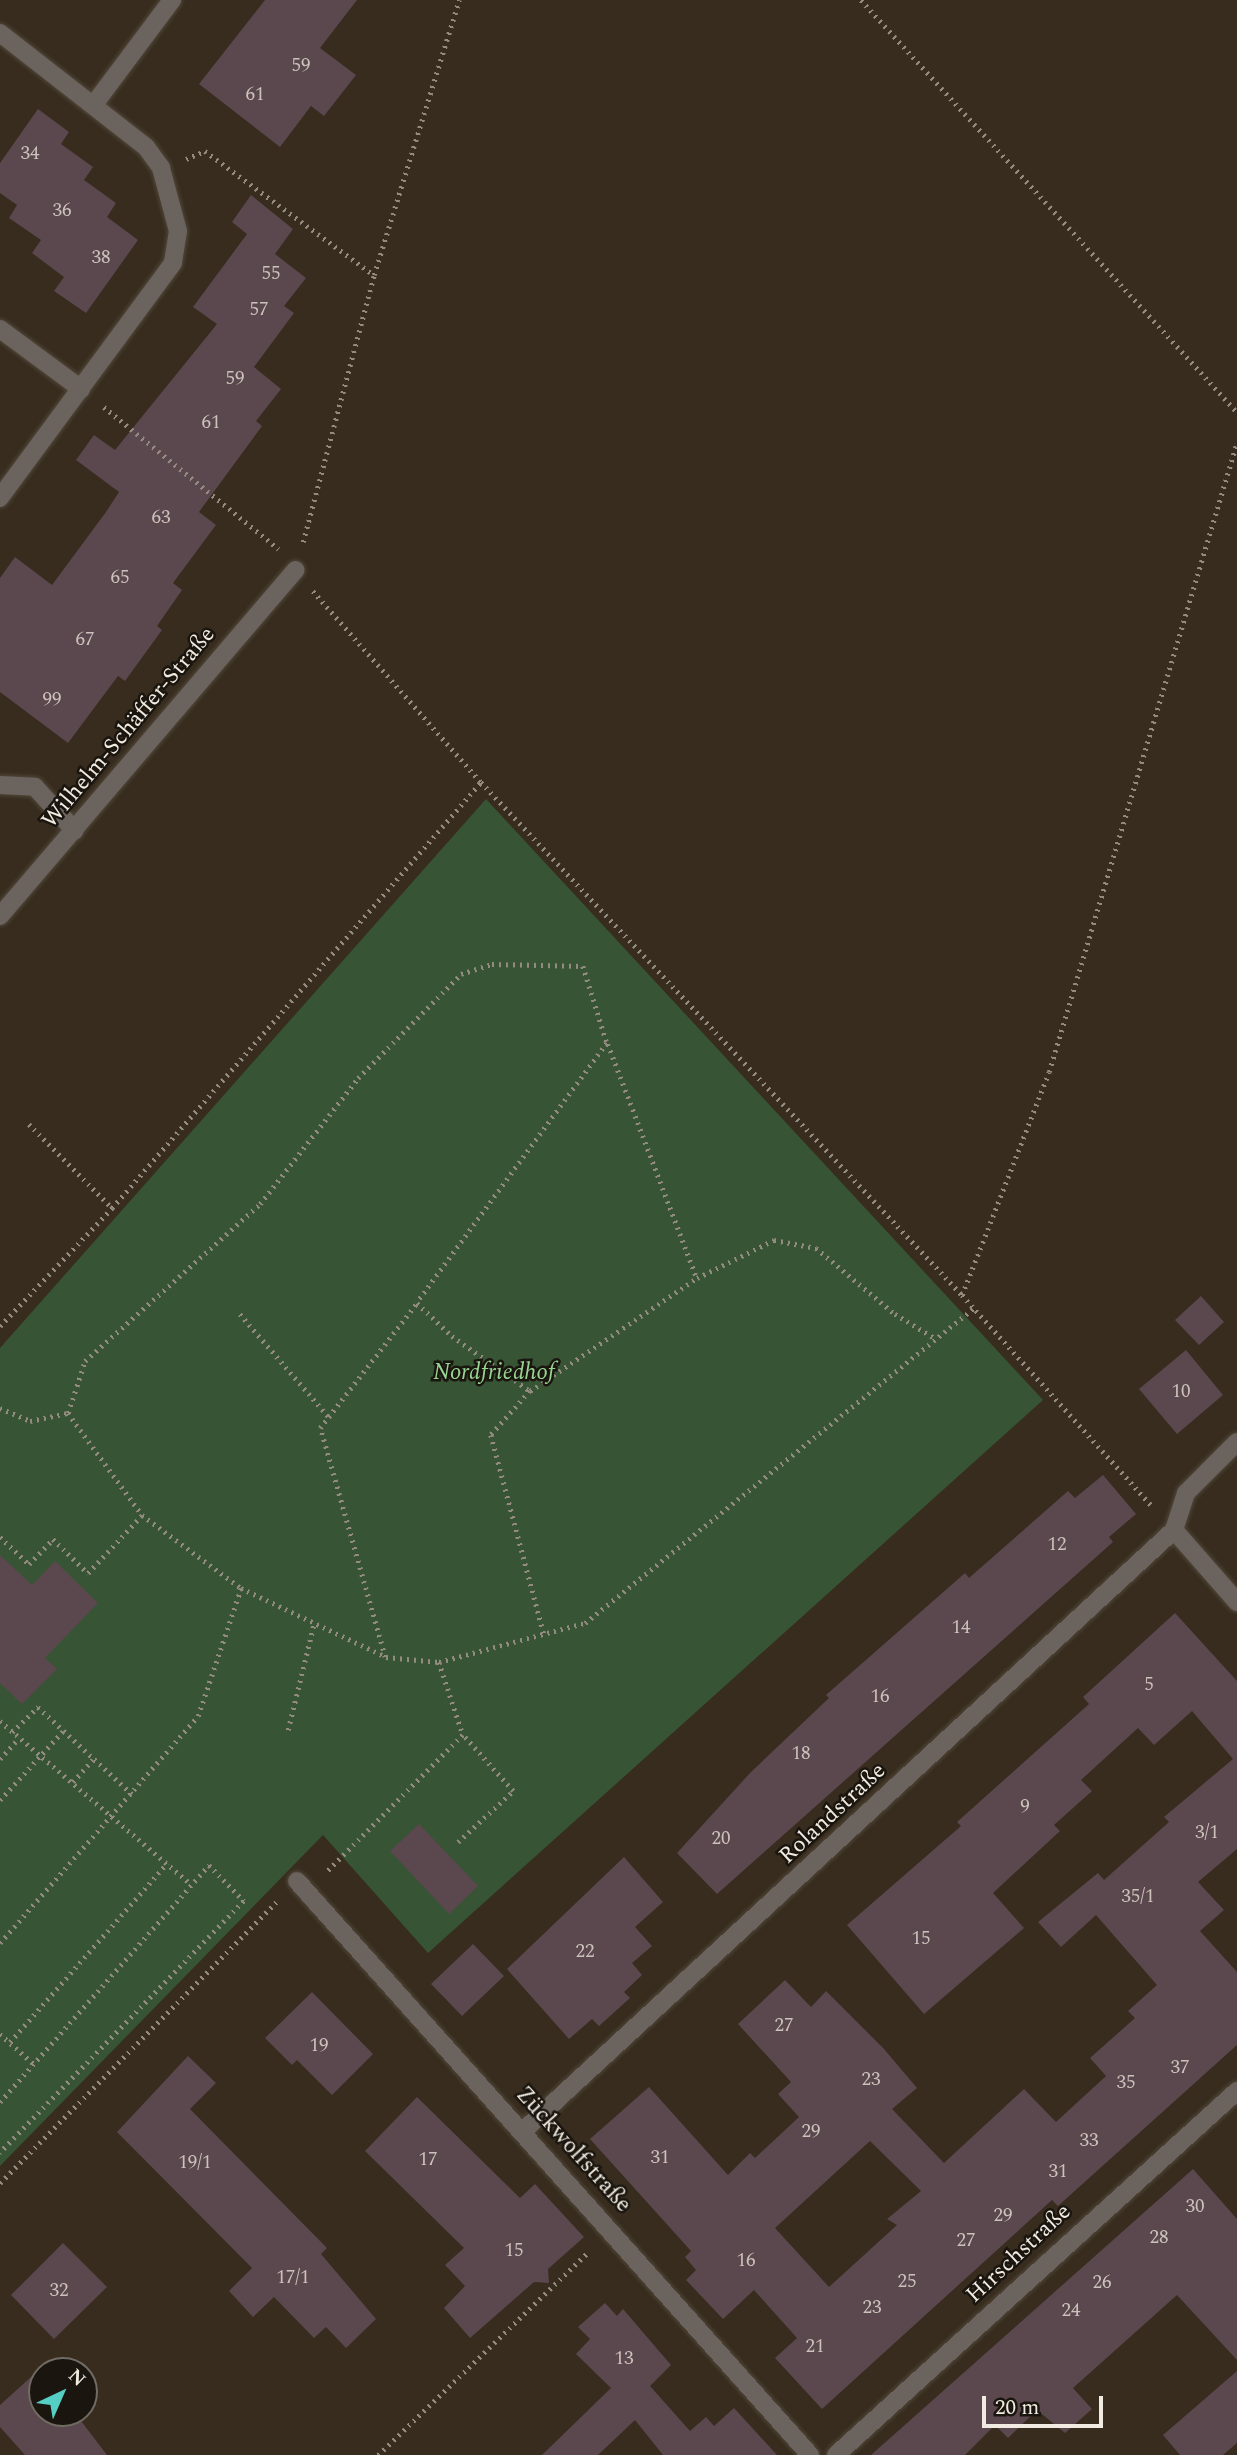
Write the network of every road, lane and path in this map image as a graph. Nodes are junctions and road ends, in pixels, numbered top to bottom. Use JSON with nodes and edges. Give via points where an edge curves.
{"nodes":[{"id":1,"x":172,"y":0,"type":"edge"},
{"id":2,"x":459,"y":0,"type":"edge"},
{"id":3,"x":861,"y":0,"type":"edge"},
{"id":4,"x":0,"y":33,"type":"edge"},
{"id":5,"x":95,"y":103,"type":"junction"},
{"id":6,"x":161,"y":169,"type":"junction"},
{"id":7,"x":374,"y":275,"type":"junction"},
{"id":8,"x":0,"y":329,"type":"edge"},
{"id":9,"x":81,"y":389,"type":"junction"},
{"id":10,"x":1237,"y":412,"type":"edge"},
{"id":11,"x":1237,"y":442,"type":"edge"},
{"id":12,"x":0,"y":498,"type":"edge"},
{"id":13,"x":295,"y":570,"type":"junction"},
{"id":14,"x":481,"y":782,"type":"junction"},
{"id":15,"x":0,"y":785,"type":"edge"},
{"id":16,"x":75,"y":831,"type":"junction"},
{"id":17,"x":0,"y":916,"type":"edge"},
{"id":18,"x":607,"y":1043,"type":"junction"},
{"id":19,"x":29,"y":1124,"type":"dead end"},
{"id":20,"x":112,"y":1208,"type":"junction"},
{"id":21,"x":697,"y":1278,"type":"junction"},
{"id":22,"x":962,"y":1295,"type":"junction"},
{"id":23,"x":417,"y":1303,"type":"junction"},
{"id":24,"x":974,"y":1308,"type":"junction"},
{"id":25,"x":240,"y":1314,"type":"dead end"},
{"id":26,"x":0,"y":1326,"type":"edge"},
{"id":27,"x":936,"y":1339,"type":"junction"},
{"id":28,"x":530,"y":1391,"type":"junction"},
{"id":29,"x":0,"y":1408,"type":"edge"},
{"id":30,"x":68,"y":1413,"type":"junction"},
{"id":31,"x":329,"y":1417,"type":"junction"},
{"id":32,"x":1237,"y":1442,"type":"edge"},
{"id":33,"x":142,"y":1515,"type":"junction"},
{"id":34,"x":1174,"y":1530,"type":"junction"},
{"id":35,"x":0,"y":1537,"type":"edge"},
{"id":36,"x":241,"y":1588,"type":"junction"},
{"id":37,"x":1237,"y":1602,"type":"edge"},
{"id":38,"x":314,"y":1623,"type":"junction"},
{"id":39,"x":544,"y":1634,"type":"junction"},
{"id":40,"x":386,"y":1657,"type":"junction"},
{"id":41,"x":439,"y":1662,"type":"junction"},
{"id":42,"x":0,"y":1721,"type":"edge"},
{"id":43,"x":63,"y":1730,"type":"junction"},
{"id":44,"x":288,"y":1730,"type":"dead end"},
{"id":45,"x":12,"y":1732,"type":"junction"},
{"id":46,"x":463,"y":1735,"type":"junction"},
{"id":47,"x":19,"y":1738,"type":"junction"},
{"id":48,"x":40,"y":1756,"type":"junction"},
{"id":49,"x":93,"y":1758,"type":"junction"},
{"id":50,"x":0,"y":1759,"type":"edge"},
{"id":51,"x":73,"y":1782,"type":"junction"},
{"id":52,"x":132,"y":1794,"type":"junction"},
{"id":53,"x":0,"y":1800,"type":"edge"},
{"id":54,"x":115,"y":1814,"type":"junction"},
{"id":55,"x":458,"y":1842,"type":"dead end"},
{"id":56,"x":167,"y":1863,"type":"junction"},
{"id":57,"x":190,"y":1883,"type":"junction"},
{"id":58,"x":303,"y":1888,"type":"junction"},
{"id":59,"x":0,"y":1943,"type":"edge"},
{"id":60,"x":0,"y":2034,"type":"edge"},
{"id":61,"x":10,"y":2042,"type":"junction"},
{"id":62,"x":35,"y":2065,"type":"junction"},
{"id":63,"x":1237,"y":2091,"type":"edge"},
{"id":64,"x":0,"y":2102,"type":"edge"},
{"id":65,"x":523,"y":2132,"type":"junction"},
{"id":66,"x":0,"y":2153,"type":"edge"},
{"id":67,"x":0,"y":2183,"type":"edge"},
{"id":68,"x":611,"y":2229,"type":"junction"},
{"id":69,"x":378,"y":2455,"type":"edge"},
{"id":70,"x":810,"y":2455,"type":"edge"},
{"id":71,"x":836,"y":2455,"type":"edge"}],
"edges":[{"from":1,"to":5,"type":"street"},
{"from":2,"to":7,"type":"path"},
{"from":3,"to":10,"type":"path"},
{"from":4,"to":5,"type":"street"},
{"from":5,"to":6,"type":"street","via":[[146,147]]},
{"from":6,"to":7,"type":"path","via":[[205,151]]},
{"from":6,"to":9,"type":"street","via":[[178,231],[173,263]]},
{"from":7,"to":13,"type":"path"},
{"from":8,"to":9,"type":"street"},
{"from":9,"to":12,"type":"street"},
{"from":9,"to":13,"type":"path","via":[[271,538]]},
{"from":11,"to":22,"type":"path","via":[[1049,1072]]},
{"from":13,"to":14,"type":"path"},
{"from":13,"to":16,"type":"street","name":"Wilhelm-Schäffer-Straße"},
{"from":14,"to":20,"type":"path"},
{"from":14,"to":22,"type":"path"},
{"from":15,"to":16,"type":"street","via":[[35,787]]},
{"from":16,"to":17,"type":"street","name":"Wilhelm-Schäffer-Straße"},
{"from":18,"to":21,"type":"path"},
{"from":18,"to":23,"type":"path"},
{"from":18,"to":30,"type":"path","via":[[583,966],[492,964],[461,975],[358,1078],[260,1204],[85,1361]]},
{"from":19,"to":20,"type":"path"},
{"from":20,"to":26,"type":"path"},
{"from":21,"to":27,"type":"path","via":[[774,1240],[816,1248],[895,1314]]},
{"from":21,"to":28,"type":"path"},
{"from":22,"to":24,"type":"path"},
{"from":23,"to":28,"type":"path","via":[[452,1336]]},
{"from":23,"to":31,"type":"path"},
{"from":24,"to":27,"type":"path"},
{"from":24,"to":34,"type":"path"},
{"from":25,"to":31,"type":"path"},
{"from":27,"to":39,"type":"path","via":[[585,1623]]},
{"from":28,"to":39,"type":"path","via":[[491,1435]]},
{"from":29,"to":30,"type":"path","via":[[30,1421]]},
{"from":30,"to":33,"type":"path"},
{"from":31,"to":40,"type":"path","via":[[320,1428]]},
{"from":32,"to":34,"type":"street","name":"Rolandstraße","via":[[1186,1493]]},
{"from":33,"to":35,"type":"path","via":[[88,1573],[53,1539],[29,1564]]},
{"from":33,"to":36,"type":"path"},
{"from":34,"to":37,"type":"street"},
{"from":34,"to":65,"type":"street","name":"Rolandstraße"},
{"from":36,"to":38,"type":"path"},
{"from":36,"to":52,"type":"path","via":[[198,1716]]},
{"from":38,"to":40,"type":"path"},
{"from":38,"to":44,"type":"path"},
{"from":39,"to":41,"type":"path"},
{"from":40,"to":41,"type":"path"},
{"from":41,"to":46,"type":"path"},
{"from":42,"to":45,"type":"path"},
{"from":43,"to":45,"type":"path","via":[[38,1707]]},
{"from":43,"to":48,"type":"path"},
{"from":43,"to":49,"type":"path"},
{"from":45,"to":47,"type":"path"},
{"from":46,"to":55,"type":"path","via":[[513,1791]]},
{"from":46,"to":58,"type":"path"},
{"from":47,"to":48,"type":"path"},
{"from":47,"to":50,"type":"path"},
{"from":48,"to":51,"type":"path"},
{"from":48,"to":53,"type":"path"},
{"from":49,"to":51,"type":"path"},
{"from":49,"to":52,"type":"path"},
{"from":51,"to":54,"type":"path"},
{"from":52,"to":54,"type":"path"},
{"from":54,"to":56,"type":"path"},
{"from":54,"to":59,"type":"path"},
{"from":56,"to":57,"type":"path"},
{"from":56,"to":61,"type":"path"},
{"from":57,"to":62,"type":"path"},
{"from":57,"to":66,"type":"path","via":[[209,1865],[244,1901]]},
{"from":58,"to":65,"type":"street","name":"Zückwolfstraße"},
{"from":58,"to":67,"type":"path"},
{"from":60,"to":61,"type":"path"},
{"from":61,"to":62,"type":"path"},
{"from":62,"to":64,"type":"path"},
{"from":63,"to":71,"type":"street","name":"Hirschstraße"},
{"from":65,"to":68,"type":"street","name":"Zückwolfstraße"},
{"from":68,"to":69,"type":"path"},
{"from":68,"to":70,"type":"street","name":"Zückwolfstraße"}]}
